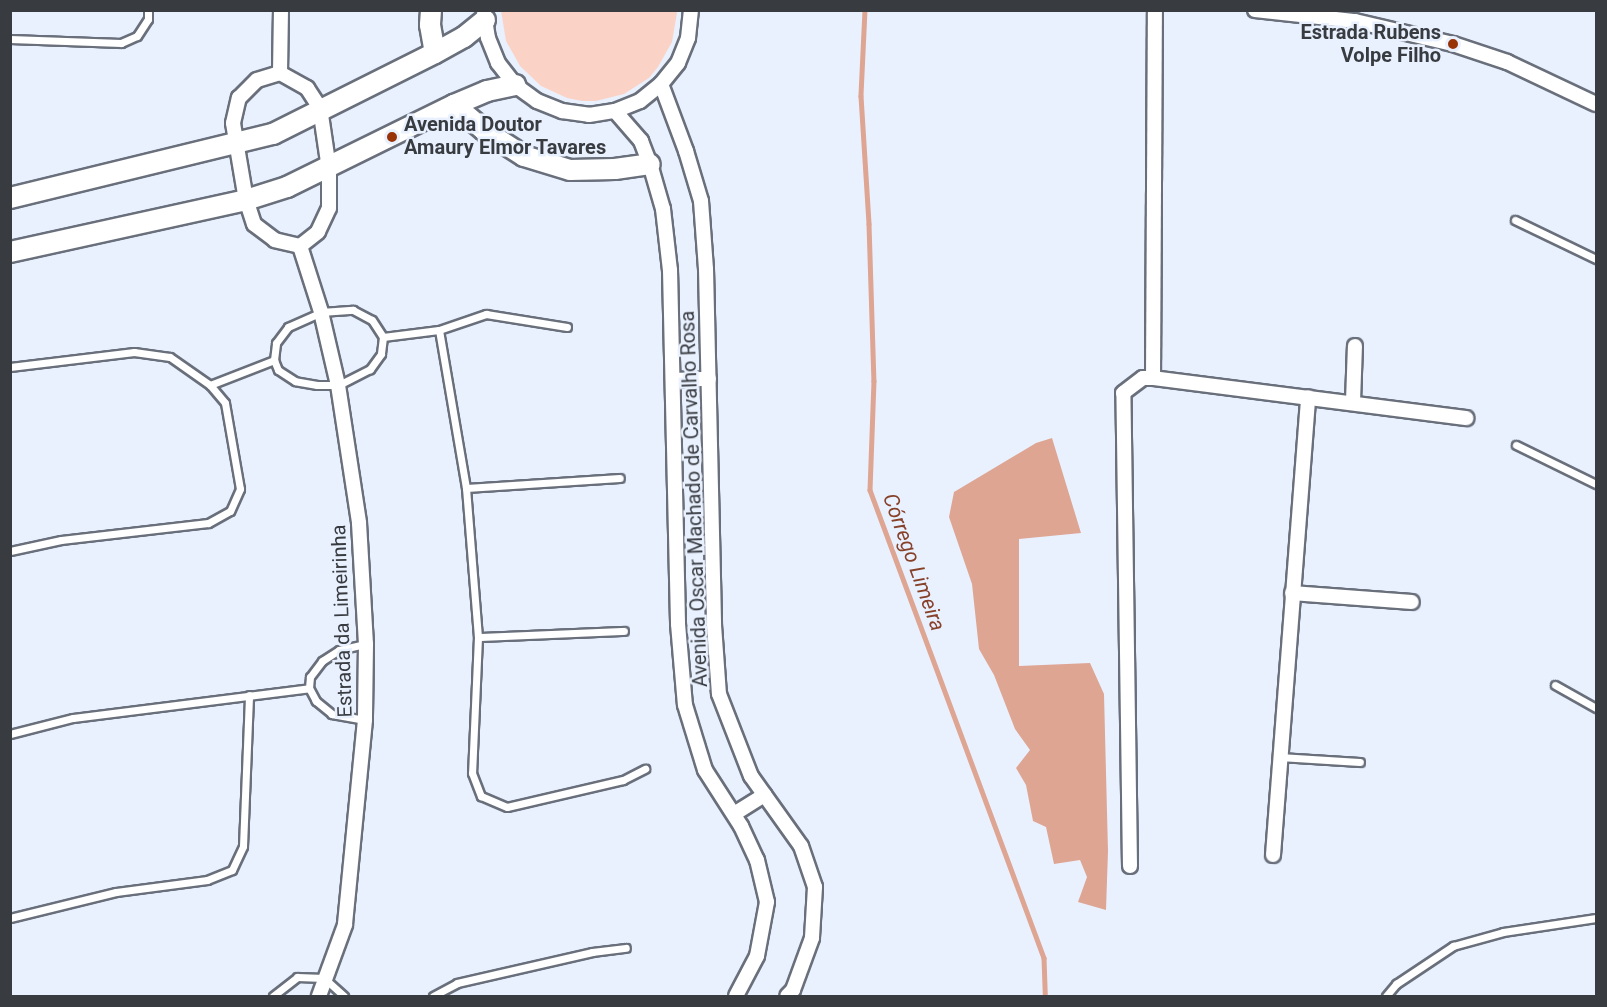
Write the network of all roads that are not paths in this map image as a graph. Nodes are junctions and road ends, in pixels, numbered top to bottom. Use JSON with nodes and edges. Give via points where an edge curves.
{"nodes":[{"id":1,"x":148,"y":10,"type":"edge"},
{"id":2,"x":281,"y":10,"type":"edge"},
{"id":3,"x":431,"y":10,"type":"edge"},
{"id":4,"x":1155,"y":10,"type":"edge"},
{"id":5,"x":1255,"y":10,"type":"edge"},
{"id":6,"x":694,"y":13,"type":"edge"},
{"id":7,"x":485,"y":16,"type":"edge"},
{"id":8,"x":10,"y":39,"type":"edge"},
{"id":9,"x":435,"y":53,"type":"junction"},
{"id":10,"x":280,"y":73,"type":"junction"},
{"id":11,"x":662,"y":84,"type":"junction"},
{"id":12,"x":515,"y":85,"type":"junction"},
{"id":13,"x":1596,"y":104,"type":"edge"},
{"id":14,"x":454,"y":105,"type":"junction"},
{"id":15,"x":320,"y":108,"type":"junction"},
{"id":16,"x":615,"y":111,"type":"junction"},
{"id":17,"x":237,"y":144,"type":"junction"},
{"id":18,"x":650,"y":164,"type":"junction"},
{"id":19,"x":329,"y":169,"type":"junction"},
{"id":20,"x":10,"y":198,"type":"edge"},
{"id":21,"x":246,"y":200,"type":"junction"},
{"id":22,"x":1515,"y":220,"type":"dead end"},
{"id":23,"x":300,"y":246,"type":"junction"},
{"id":24,"x":10,"y":252,"type":"edge"},
{"id":25,"x":1596,"y":259,"type":"edge"},
{"id":26,"x":321,"y":312,"type":"junction"},
{"id":27,"x":567,"y":327,"type":"dead end"},
{"id":28,"x":439,"y":330,"type":"junction"},
{"id":29,"x":383,"y":337,"type":"junction"},
{"id":30,"x":1355,"y":346,"type":"dead end"},
{"id":31,"x":274,"y":360,"type":"junction"},
{"id":32,"x":10,"y":367,"type":"edge"},
{"id":33,"x":1153,"y":378,"type":"junction"},
{"id":34,"x":709,"y":379,"type":"junction"},
{"id":35,"x":673,"y":380,"type":"junction"},
{"id":36,"x":210,"y":385,"type":"junction"},
{"id":37,"x":339,"y":385,"type":"junction"},
{"id":38,"x":1308,"y":397,"type":"junction"},
{"id":39,"x":1353,"y":402,"type":"junction"},
{"id":40,"x":1467,"y":418,"type":"dead end"},
{"id":41,"x":1516,"y":445,"type":"dead end"},
{"id":42,"x":620,"y":478,"type":"dead end"},
{"id":43,"x":1596,"y":484,"type":"edge"},
{"id":44,"x":466,"y":488,"type":"junction"},
{"id":45,"x":10,"y":551,"type":"edge"},
{"id":46,"x":1292,"y":592,"type":"junction"},
{"id":47,"x":1412,"y":602,"type":"dead end"},
{"id":48,"x":624,"y":631,"type":"dead end"},
{"id":49,"x":478,"y":637,"type":"junction"},
{"id":50,"x":366,"y":644,"type":"junction"},
{"id":51,"x":1555,"y":685,"type":"dead end"},
{"id":52,"x":309,"y":688,"type":"junction"},
{"id":53,"x":249,"y":695,"type":"junction"},
{"id":54,"x":1596,"y":708,"type":"edge"},
{"id":55,"x":365,"y":720,"type":"junction"},
{"id":56,"x":10,"y":734,"type":"edge"},
{"id":57,"x":1279,"y":757,"type":"junction"},
{"id":58,"x":1360,"y":762,"type":"dead end"},
{"id":59,"x":645,"y":769,"type":"dead end"},
{"id":60,"x":764,"y":795,"type":"junction"},
{"id":61,"x":734,"y":814,"type":"junction"},
{"id":62,"x":1273,"y":855,"type":"dead end"},
{"id":63,"x":1130,"y":866,"type":"dead end"},
{"id":64,"x":10,"y":918,"type":"edge"},
{"id":65,"x":1596,"y":918,"type":"edge"},
{"id":66,"x":626,"y":948,"type":"dead end"},
{"id":67,"x":324,"y":978,"type":"junction"},
{"id":68,"x":273,"y":996,"type":"edge"},
{"id":69,"x":319,"y":996,"type":"edge"},
{"id":70,"x":344,"y":996,"type":"edge"},
{"id":71,"x":433,"y":996,"type":"edge"},
{"id":72,"x":736,"y":996,"type":"edge"},
{"id":73,"x":787,"y":996,"type":"edge"},
{"id":74,"x":1386,"y":996,"type":"edge"}],
"edges":[{"from":1,"to":8,"type":"lane","via":[[148,19],[137,36],[121,43]]},
{"from":2,"to":10,"type":"street"},
{"from":3,"to":9,"type":"street"},
{"from":4,"to":33,"type":"street"},
{"from":5,"to":13,"type":"street","via":[[1355,21],[1453,44],[1507,62]]},
{"from":6,"to":11,"type":"street","via":[[678,63]]},
{"from":7,"to":9,"type":"street","via":[[464,37]]},
{"from":7,"to":12,"type":"street","via":[[498,63]]},
{"from":9,"to":15,"type":"street"},
{"from":10,"to":15,"type":"street","via":[[308,88]]},
{"from":10,"to":17,"type":"street","via":[[256,81],[239,98],[232,123]]},
{"from":11,"to":16,"type":"street","via":[[640,101]]},
{"from":11,"to":34,"type":"street","name":"Avenida Oscar Machado de Carvalho Rosa","via":[[701,201]]},
{"from":12,"to":14,"type":"street","via":[[487,91]]},
{"from":12,"to":16,"type":"street","via":[[537,101],[562,111],[589,115]]},
{"from":14,"to":18,"type":"street","via":[[524,156],[570,170]]},
{"from":14,"to":19,"type":"street"},
{"from":15,"to":17,"type":"street","via":[[273,134]]},
{"from":15,"to":19,"type":"street"},
{"from":16,"to":18,"type":"street","name":"Avenida Oscar Machado de Carvalho Rosa","via":[[641,141]]},
{"from":17,"to":20,"type":"street"},
{"from":17,"to":21,"type":"street"},
{"from":18,"to":35,"type":"street","name":"Avenida Oscar Machado de Carvalho Rosa","via":[[663,209],[670,270]]},
{"from":19,"to":21,"type":"street"},
{"from":19,"to":23,"type":"street","via":[[329,208],[318,232]]},
{"from":21,"to":23,"type":"street","via":[[254,224],[275,240]]},
{"from":21,"to":24,"type":"street"},
{"from":22,"to":25,"type":"lane"},
{"from":23,"to":26,"type":"street","name":"Estrada da Limeirinha"},
{"from":26,"to":29,"type":"lane","via":[[353,310],[372,320]]},
{"from":26,"to":31,"type":"lane","via":[[288,327],[276,342]]},
{"from":26,"to":37,"type":"street","name":"Estrada da Limeirinha"},
{"from":27,"to":28,"type":"lane","via":[[486,314]]},
{"from":28,"to":29,"type":"lane"},
{"from":28,"to":44,"type":"lane"},
{"from":29,"to":37,"type":"lane","via":[[381,354],[370,369]]},
{"from":30,"to":39,"type":"street"},
{"from":31,"to":36,"type":"lane"},
{"from":31,"to":37,"type":"lane","via":[[278,370],[295,381]]},
{"from":32,"to":36,"type":"lane","via":[[134,352],[170,357]]},
{"from":33,"to":38,"type":"street"},
{"from":33,"to":63,"type":"street","via":[[1143,378],[1123,393]]},
{"from":34,"to":35,"type":"street"},
{"from":34,"to":60,"type":"street","name":"Avenida Oscar Machado de Carvalho Rosa","via":[[719,694],[751,776]]},
{"from":35,"to":61,"type":"street","name":"Avenida Oscar Machado de Carvalho Rosa","via":[[678,624],[685,705],[705,770]]},
{"from":36,"to":45,"type":"lane","via":[[225,402],[240,489],[230,511],[208,523],[61,540]]},
{"from":37,"to":50,"type":"street","name":"Estrada da Limeirinha","via":[[359,523]]},
{"from":38,"to":39,"type":"street"},
{"from":38,"to":46,"type":"street"},
{"from":39,"to":40,"type":"street"},
{"from":41,"to":43,"type":"lane"},
{"from":42,"to":44,"type":"lane"},
{"from":44,"to":49,"type":"lane"},
{"from":46,"to":47,"type":"street"},
{"from":46,"to":57,"type":"street"},
{"from":48,"to":49,"type":"lane"},
{"from":49,"to":59,"type":"lane","via":[[472,772],[481,796],[507,807],[623,780]]},
{"from":50,"to":52,"type":"lane","via":[[339,650],[322,661],[310,677]]},
{"from":50,"to":55,"type":"street","name":"Estrada da Limeirinha"},
{"from":51,"to":54,"type":"lane"},
{"from":52,"to":53,"type":"lane"},
{"from":52,"to":55,"type":"lane","via":[[316,701],[332,714]]},
{"from":53,"to":56,"type":"lane","via":[[73,718]]},
{"from":53,"to":64,"type":"lane","via":[[243,846],[232,870],[207,880],[116,892]]},
{"from":55,"to":67,"type":"street","name":"Estrada da Limeirinha","via":[[345,925]]},
{"from":57,"to":58,"type":"lane"},
{"from":57,"to":62,"type":"street"},
{"from":60,"to":61,"type":"street"},
{"from":60,"to":73,"type":"street","name":"Avenida Oscar Machado de Carvalho Rosa","via":[[801,846],[815,887],[812,938],[793,990]]},
{"from":61,"to":72,"type":"street","name":"Avenida Oscar Machado de Carvalho Rosa","via":[[757,860],[767,902],[757,956]]},
{"from":65,"to":74,"type":"lane","via":[[1503,932],[1453,946],[1396,984]]},
{"from":66,"to":71,"type":"lane","via":[[457,983]]},
{"from":67,"to":68,"type":"lane","via":[[297,977]]},
{"from":67,"to":69,"type":"street","name":"Estrada da Limeirinha"},
{"from":67,"to":70,"type":"lane"}]}
